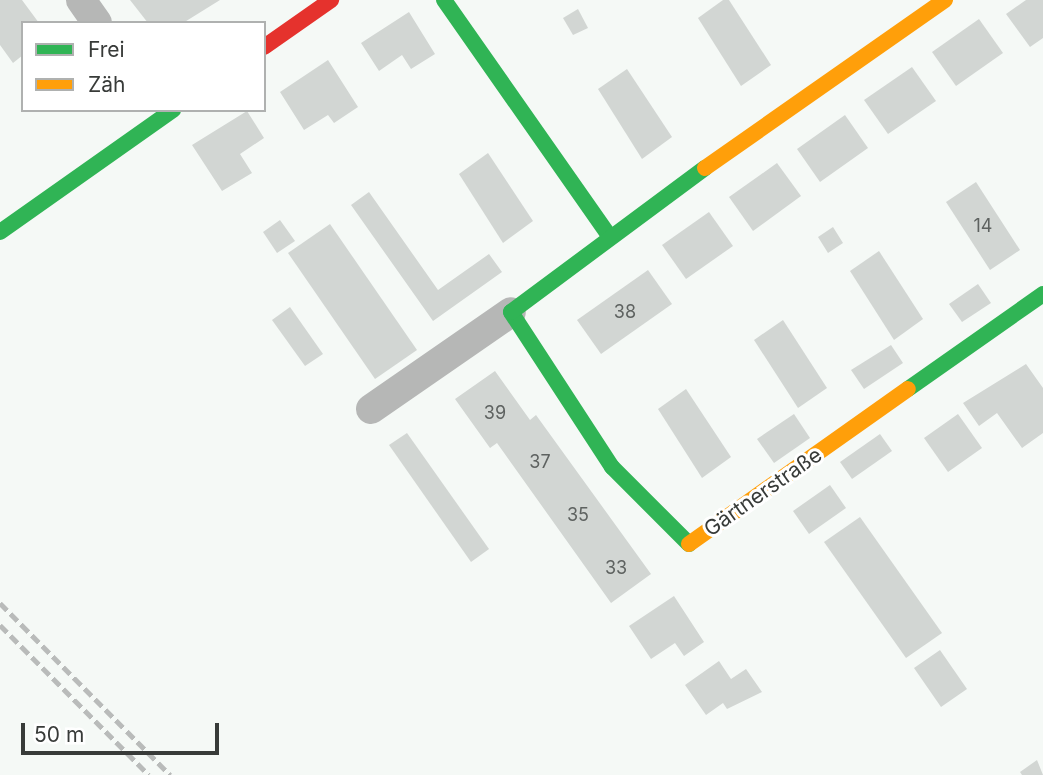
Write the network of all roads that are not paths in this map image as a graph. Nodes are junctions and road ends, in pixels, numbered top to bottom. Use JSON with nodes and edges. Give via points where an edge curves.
{"nodes":[{"id":1,"x":81,"y":0,"type":"edge"},
{"id":2,"x":331,"y":0,"type":"edge"},
{"id":3,"x":444,"y":0,"type":"edge"},
{"id":4,"x":945,"y":0,"type":"edge"},
{"id":5,"x":96,"y":21,"type":"edge"},
{"id":6,"x":266,"y":46,"type":"edge"},
{"id":7,"x":165,"y":113,"type":"edge"},
{"id":8,"x":0,"y":232,"type":"edge"},
{"id":9,"x":609,"y":236,"type":"junction"},
{"id":10,"x":1043,"y":294,"type":"edge"},
{"id":11,"x":511,"y":312,"type":"junction"},
{"id":12,"x":371,"y":409,"type":"dead end"}],
"edges":[{"from":1,"to":5,"type":"street"},
{"from":2,"to":6,"type":"street"},
{"from":3,"to":9,"type":"street"},
{"from":4,"to":9,"type":"street"},
{"from":7,"to":8,"type":"street"},
{"from":9,"to":11,"type":"street"},
{"from":10,"to":11,"type":"street","name":"Gärtnerstraße","via":[[689,544],[612,467]]},
{"from":11,"to":12,"type":"street"}]}
